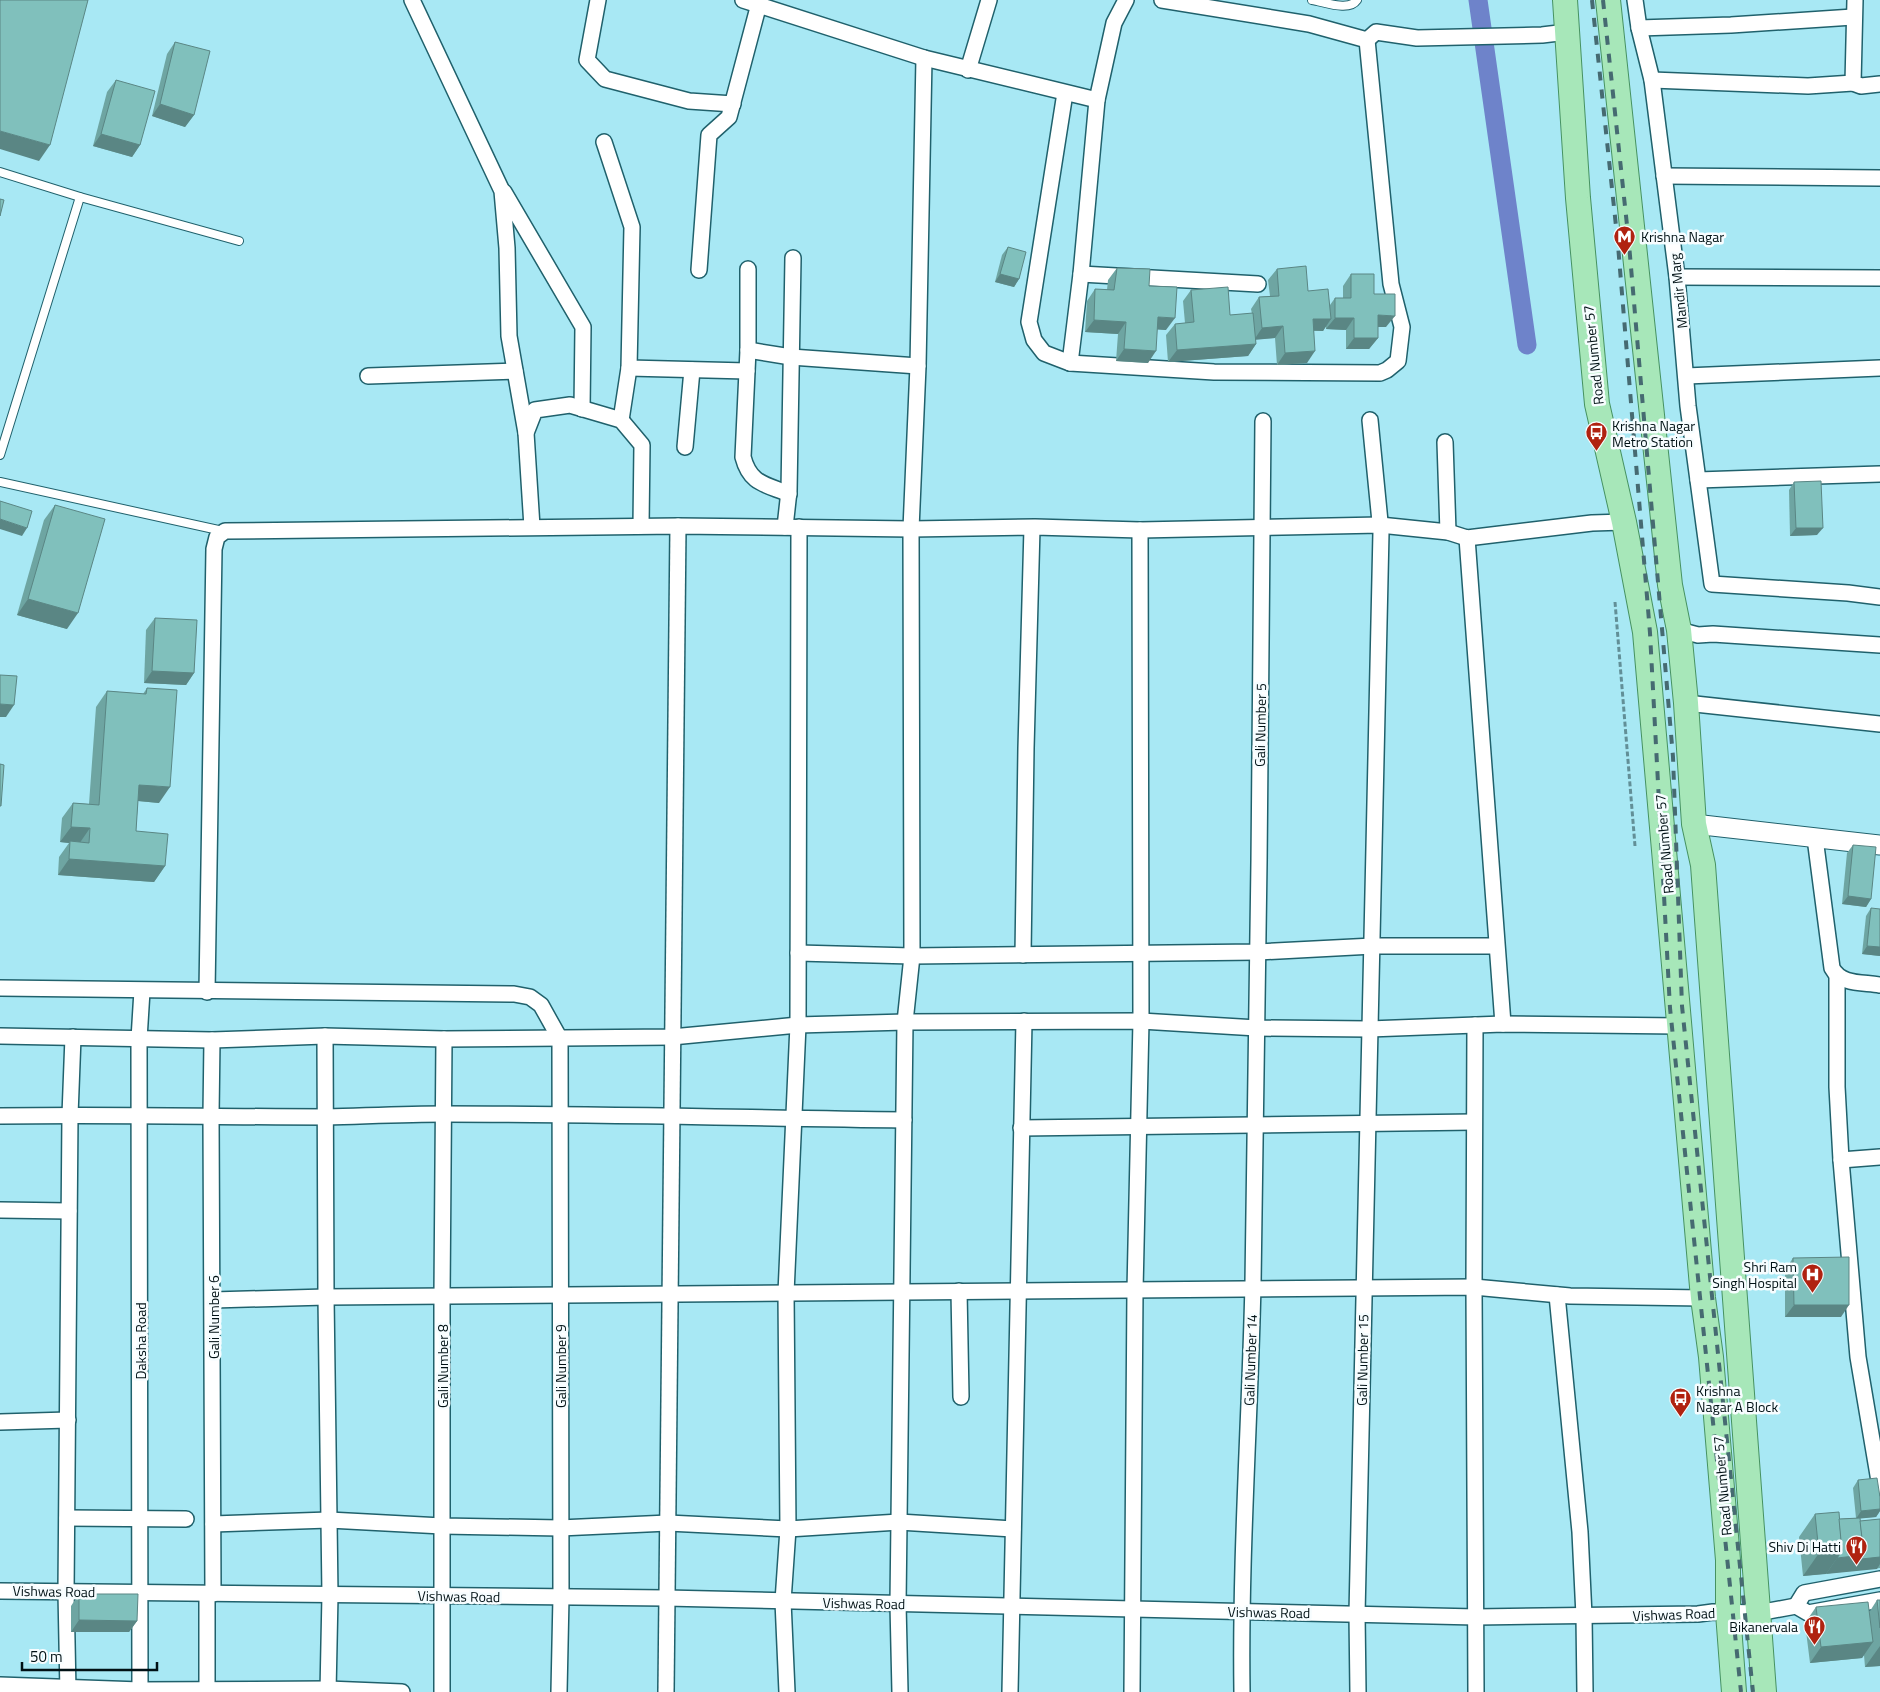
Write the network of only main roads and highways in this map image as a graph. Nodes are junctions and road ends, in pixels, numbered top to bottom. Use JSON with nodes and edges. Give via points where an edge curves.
{"nodes":[{"id":1,"x":1565,"y":0,"type":"edge"},
{"id":2,"x":1608,"y":0,"type":"edge"},
{"id":3,"x":1734,"y":1692,"type":"edge"},
{"id":4,"x":1764,"y":1692,"type":"edge"}],
"edges":[{"from":1,"to":3,"type":"main road","name":"Road Number 57","via":[[1578,198],[1597,404],[1645,632],[1703,1298],[1711,1357],[1727,1550]]},
{"from":2,"to":4,"type":"main road","name":"Road Number 57","via":[[1670,585],[1679,630],[1694,824],[1703,865]]}]}
